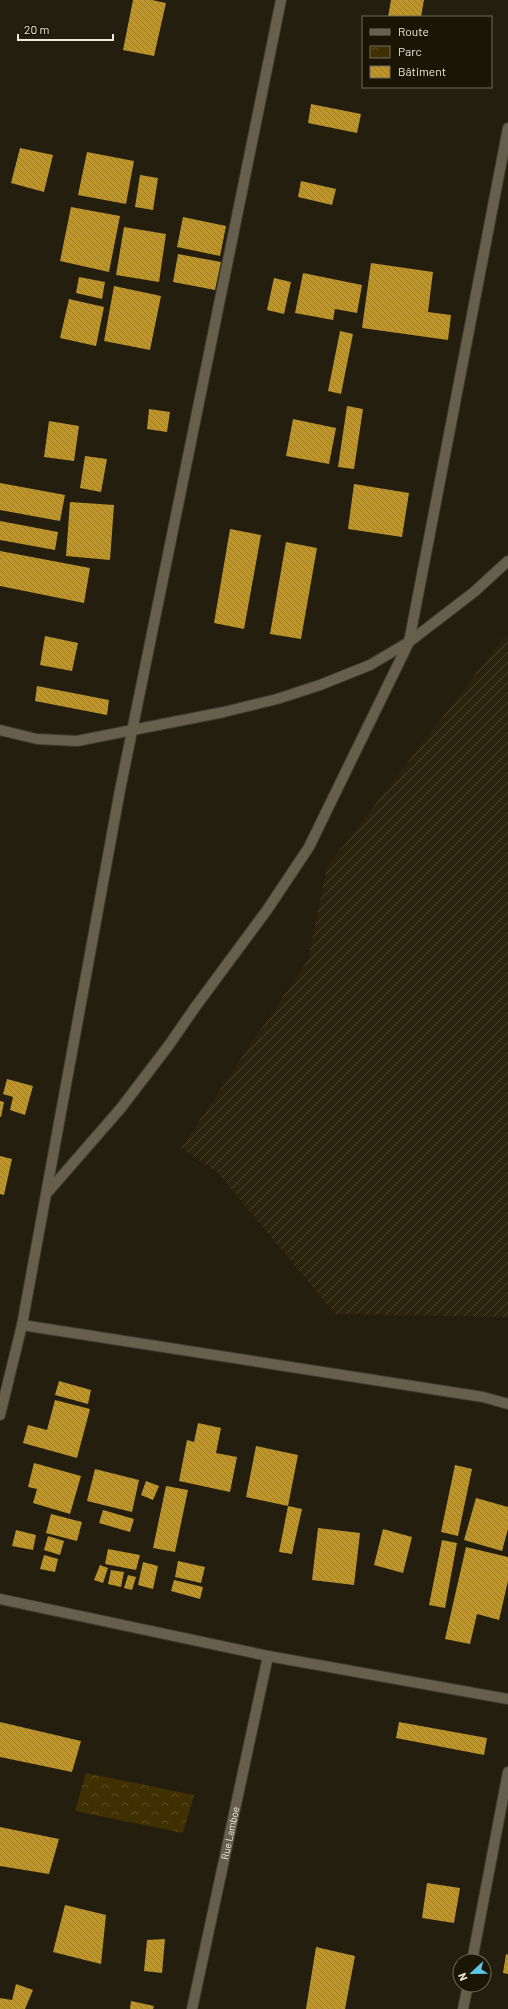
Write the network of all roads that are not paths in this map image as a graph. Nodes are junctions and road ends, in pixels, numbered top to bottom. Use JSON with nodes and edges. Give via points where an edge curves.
{"nodes":[{"id":1,"x":281,"y":0,"type":"edge"},
{"id":2,"x":508,"y":128,"type":"edge"},
{"id":3,"x":508,"y":561,"type":"edge"},
{"id":4,"x":409,"y":642,"type":"junction"},
{"id":5,"x":0,"y":730,"type":"edge"},
{"id":6,"x":133,"y":730,"type":"junction"},
{"id":7,"x":47,"y":1193,"type":"junction"},
{"id":8,"x":22,"y":1325,"type":"junction"},
{"id":9,"x":508,"y":1404,"type":"edge"},
{"id":10,"x":0,"y":1415,"type":"edge"},
{"id":11,"x":0,"y":1599,"type":"edge"},
{"id":12,"x":268,"y":1656,"type":"junction"},
{"id":13,"x":508,"y":1699,"type":"edge"},
{"id":14,"x":508,"y":1772,"type":"edge"},
{"id":15,"x":474,"y":1953,"type":"edge"},
{"id":16,"x":466,"y":1993,"type":"edge"},
{"id":17,"x":192,"y":2009,"type":"edge"},
{"id":18,"x":463,"y":2009,"type":"edge"}],
"edges":[{"from":1,"to":6,"type":"street"},
{"from":2,"to":4,"type":"street"},
{"from":3,"to":4,"type":"street","via":[[474,592]]},
{"from":4,"to":6,"type":"street","via":[[370,665],[277,699]]},
{"from":4,"to":7,"type":"street","via":[[309,847],[259,922],[169,1045],[121,1108]]},
{"from":5,"to":6,"type":"street","via":[[37,739],[77,741]]},
{"from":6,"to":7,"type":"street"},
{"from":7,"to":8,"type":"street"},
{"from":8,"to":9,"type":"street","via":[[483,1397]]},
{"from":8,"to":10,"type":"street"},
{"from":11,"to":12,"type":"street"},
{"from":12,"to":13,"type":"street"},
{"from":12,"to":17,"type":"street","name":"Rue Lamboe"},
{"from":14,"to":15,"type":"street"},
{"from":16,"to":18,"type":"street"}]}
